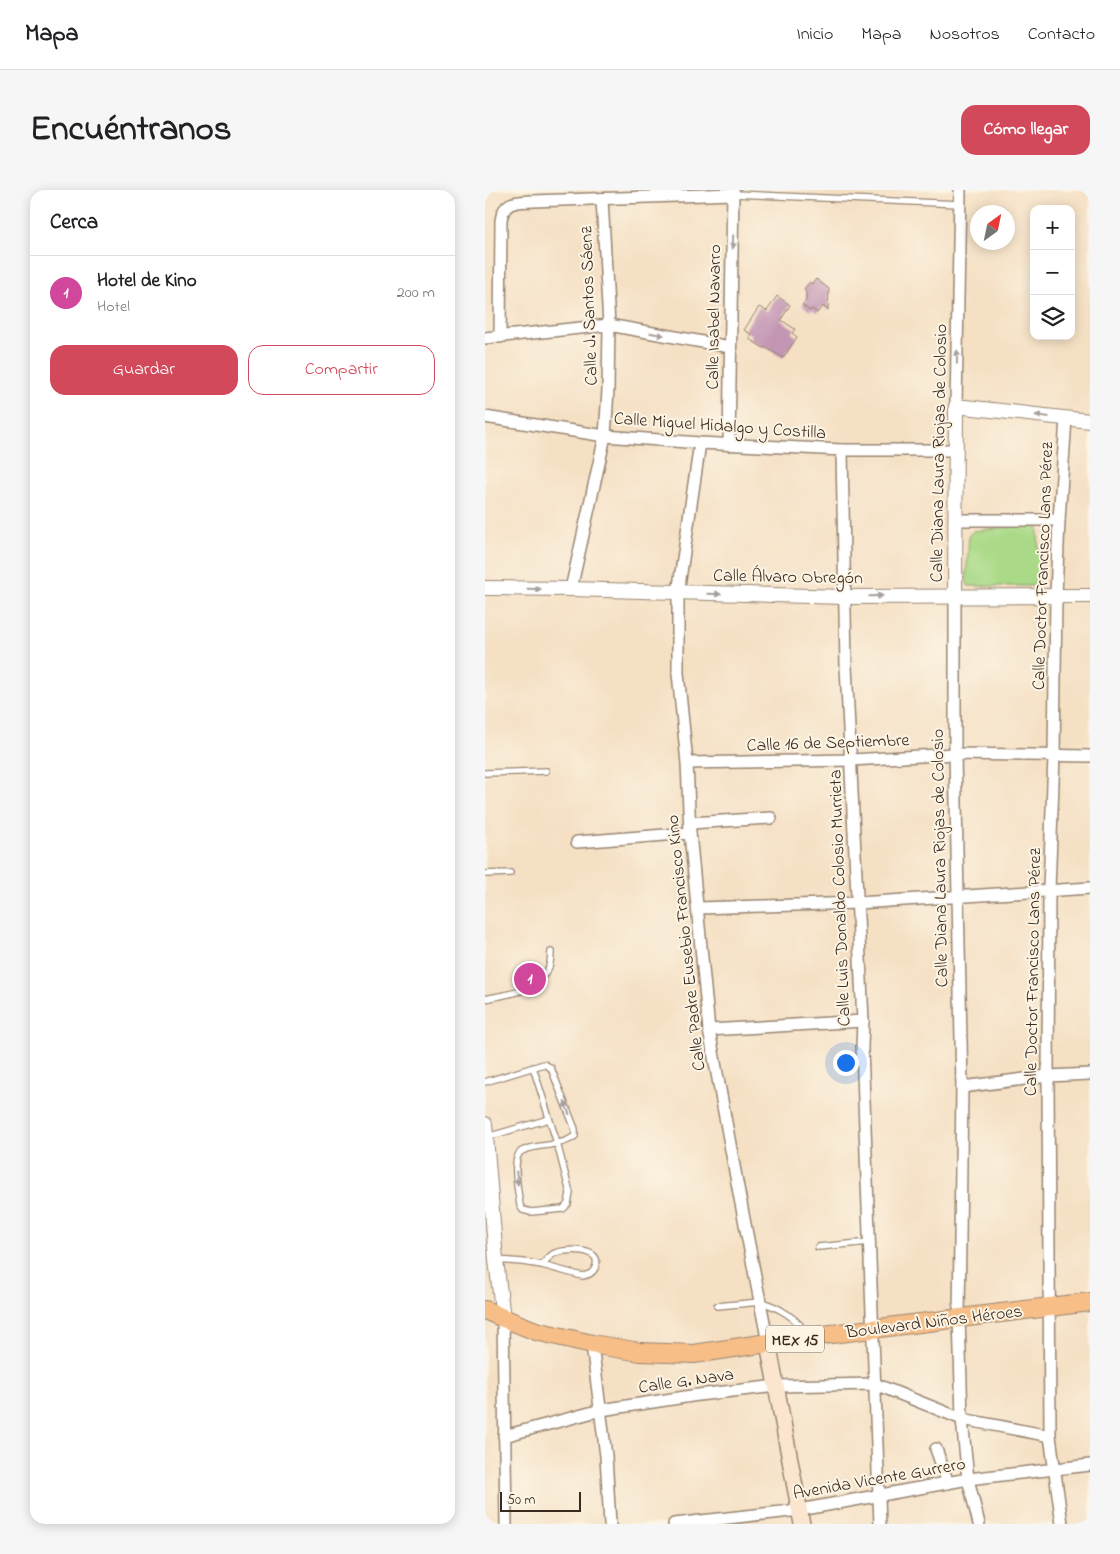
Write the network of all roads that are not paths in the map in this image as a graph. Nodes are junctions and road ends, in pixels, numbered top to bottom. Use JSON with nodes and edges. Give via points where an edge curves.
{"nodes":[{"id":1,"x":961,"y":190,"type":"edge"},
{"id":2,"x":734,"y":192,"type":"edge"},
{"id":3,"x":601,"y":199,"type":"junction"},
{"id":4,"x":960,"y":204,"type":"junction"},
{"id":5,"x":609,"y":325,"type":"junction"},
{"id":6,"x":500,"y":337,"type":"junction"},
{"id":7,"x":485,"y":338,"type":"edge"},
{"id":8,"x":730,"y":347,"type":"junction"},
{"id":9,"x":957,"y":406,"type":"junction"},
{"id":10,"x":485,"y":417,"type":"edge"},
{"id":11,"x":1066,"y":419,"type":"junction"},
{"id":12,"x":1090,"y":421,"type":"edge"},
{"id":13,"x":605,"y":436,"type":"junction"},
{"id":14,"x":700,"y":443,"type":"junction"},
{"id":15,"x":729,"y":444,"type":"junction"},
{"id":16,"x":842,"y":450,"type":"junction"},
{"id":17,"x":955,"y":450,"type":"junction"},
{"id":18,"x":955,"y":520,"type":"junction"},
{"id":19,"x":1059,"y":520,"type":"junction"},
{"id":20,"x":485,"y":588,"type":"edge"},
{"id":21,"x":571,"y":589,"type":"junction"},
{"id":22,"x":678,"y":593,"type":"junction"},
{"id":23,"x":955,"y":596,"type":"junction"},
{"id":24,"x":1056,"y":596,"type":"junction"},
{"id":25,"x":1090,"y":596,"type":"edge"},
{"id":26,"x":844,"y":597,"type":"junction"},
{"id":27,"x":955,"y":754,"type":"junction"},
{"id":28,"x":1054,"y":756,"type":"junction"},
{"id":29,"x":1090,"y":756,"type":"edge"},
{"id":30,"x":851,"y":760,"type":"junction"},
{"id":31,"x":687,"y":763,"type":"junction"},
{"id":32,"x":546,"y":771,"type":"dead end"},
{"id":33,"x":485,"y":773,"type":"edge"},
{"id":34,"x":771,"y":818,"type":"dead end"},
{"id":35,"x":690,"y":828,"type":"junction"},
{"id":36,"x":577,"y":842,"type":"dead end"},
{"id":37,"x":510,"y":872,"type":"dead end"},
{"id":38,"x":485,"y":874,"type":"edge"},
{"id":39,"x":1090,"y":888,"type":"edge"},
{"id":40,"x":1049,"y":890,"type":"junction"},
{"id":41,"x":958,"y":897,"type":"junction"},
{"id":42,"x":858,"y":903,"type":"junction"},
{"id":43,"x":698,"y":908,"type":"junction"},
{"id":44,"x":551,"y":952,"type":"dead end"},
{"id":45,"x":485,"y":999,"type":"edge"},
{"id":46,"x":863,"y":1021,"type":"junction"},
{"id":47,"x":709,"y":1030,"type":"junction"},
{"id":48,"x":533,"y":1067,"type":"junction"},
{"id":49,"x":1090,"y":1074,"type":"edge"},
{"id":50,"x":1048,"y":1076,"type":"junction"},
{"id":51,"x":485,"y":1082,"type":"edge"},
{"id":52,"x":962,"y":1087,"type":"junction"},
{"id":53,"x":549,"y":1119,"type":"junction"},
{"id":54,"x":486,"y":1131,"type":"edge"},
{"id":55,"x":557,"y":1143,"type":"junction"},
{"id":56,"x":869,"y":1242,"type":"junction"},
{"id":57,"x":818,"y":1247,"type":"dead end"},
{"id":58,"x":496,"y":1260,"type":"junction"},
{"id":59,"x":541,"y":1265,"type":"junction"},
{"id":60,"x":760,"y":1302,"type":"junction"},
{"id":61,"x":1090,"y":1302,"type":"edge"},
{"id":62,"x":717,"y":1306,"type":"dead end"},
{"id":63,"x":1048,"y":1308,"type":"junction"},
{"id":64,"x":485,"y":1310,"type":"edge"},
{"id":65,"x":959,"y":1317,"type":"junction"},
{"id":66,"x":503,"y":1318,"type":"junction"},
{"id":67,"x":873,"y":1330,"type":"junction"},
{"id":68,"x":809,"y":1337,"type":"junction"},
{"id":69,"x":768,"y":1343,"type":"junction"},
{"id":70,"x":592,"y":1344,"type":"junction"},
{"id":71,"x":875,"y":1384,"type":"junction"},
{"id":72,"x":777,"y":1386,"type":"junction"},
{"id":73,"x":601,"y":1410,"type":"junction"},
{"id":74,"x":962,"y":1419,"type":"junction"},
{"id":75,"x":504,"y":1436,"type":"junction"},
{"id":76,"x":1050,"y":1436,"type":"junction"},
{"id":77,"x":936,"y":1449,"type":"dead end"},
{"id":78,"x":1090,"y":1465,"type":"edge"},
{"id":79,"x":1055,"y":1469,"type":"junction"},
{"id":80,"x":968,"y":1479,"type":"junction"},
{"id":81,"x":948,"y":1483,"type":"junction"},
{"id":82,"x":879,"y":1495,"type":"junction"},
{"id":83,"x":801,"y":1517,"type":"edge"},
{"id":84,"x":505,"y":1524,"type":"edge"},
{"id":85,"x":610,"y":1524,"type":"edge"},
{"id":86,"x":674,"y":1524,"type":"edge"},
{"id":87,"x":880,"y":1524,"type":"edge"},
{"id":88,"x":979,"y":1524,"type":"edge"},
{"id":89,"x":1062,"y":1524,"type":"edge"}],
"edges":[{"from":1,"to":4,"type":"street","name":"Calle Diana Laura Riojas de Colosio"},
{"from":2,"to":3,"type":"street"},
{"from":2,"to":4,"type":"lane"},
{"from":2,"to":8,"type":"street","name":"Calle Isabel Navarro","one_way":true},
{"from":3,"to":5,"type":"street","name":"Calle J. Santos Sáenz"},
{"from":3,"to":6,"type":"street","via":[[516,202],[503,211]]},
{"from":9,"to":4,"type":"street","name":"Calle Diana Laura Riojas de Colosio","one_way":true},
{"from":5,"to":6,"type":"street"},
{"from":5,"to":8,"type":"street","one_way":true},
{"from":5,"to":13,"type":"street","name":"Calle J. Santos Sáenz"},
{"from":6,"to":7,"type":"street"},
{"from":8,"to":15,"type":"street","name":"Calle Isabel Navarro"},
{"from":11,"to":9,"type":"street","one_way":true},
{"from":9,"to":17,"type":"street","name":"Calle Diana Laura Riojas de Colosio"},
{"from":10,"to":13,"type":"street","name":"Calle Miguel Hidalgo y Costilla"},
{"from":11,"to":12,"type":"street"},
{"from":11,"to":19,"type":"street","name":"Calle Doctor Francisco Lans Pérez"},
{"from":13,"to":14,"type":"street","name":"Calle Miguel Hidalgo y Costilla"},
{"from":13,"to":21,"type":"street","name":"Calle J. Santos Sáenz"},
{"from":14,"to":15,"type":"street","name":"Calle Miguel Hidalgo y Costilla"},
{"from":14,"to":22,"type":"street","name":"Calle Padre Eusebio Francisco Kino"},
{"from":15,"to":16,"type":"street","name":"Calle Miguel Hidalgo y Costilla"},
{"from":16,"to":17,"type":"street","name":"Calle Miguel Hidalgo y Costilla"},
{"from":16,"to":26,"type":"street","name":"Calle Luis Donaldo Colosio Murrieta"},
{"from":17,"to":18,"type":"street","name":"Calle Diana Laura Riojas de Colosio"},
{"from":18,"to":19,"type":"street"},
{"from":18,"to":23,"type":"street","name":"Calle Diana Laura Riojas de Colosio"},
{"from":19,"to":24,"type":"street","name":"Calle Doctor Francisco Lans Pérez"},
{"from":20,"to":21,"type":"street","name":"Calle Álvaro Obregón","one_way":true},
{"from":21,"to":22,"type":"street","name":"Calle Álvaro Obregón"},
{"from":22,"to":26,"type":"street","name":"Calle Álvaro Obregón","one_way":true},
{"from":22,"to":31,"type":"street","name":"Calle Padre Eusebio Francisco Kino","via":[[678,673]]},
{"from":23,"to":24,"type":"street","name":"Calle Álvaro Obregón"},
{"from":26,"to":23,"type":"street","name":"Calle Álvaro Obregón","one_way":true},
{"from":23,"to":27,"type":"street","name":"Calle Diana Laura Riojas de Colosio"},
{"from":24,"to":25,"type":"street","name":"Calle Álvaro Obregón"},
{"from":24,"to":28,"type":"street","name":"Calle Doctor Francisco Lans Pérez"},
{"from":26,"to":30,"type":"street","name":"Calle Luis Donaldo Colosio Murrieta"},
{"from":27,"to":28,"type":"street","name":"Calle 16 de Septiembre"},
{"from":27,"to":30,"type":"street","name":"Calle 16 de Septiembre"},
{"from":27,"to":41,"type":"street","name":"Calle Diana Laura Riojas de Colosio"},
{"from":28,"to":29,"type":"street","name":"Calle 16 de Septiembre"},
{"from":28,"to":40,"type":"street","name":"Calle Doctor Francisco Lans Pérez"},
{"from":30,"to":31,"type":"street","name":"Calle 16 de Septiembre"},
{"from":30,"to":42,"type":"street","name":"Calle Luis Donaldo Colosio Murrieta"},
{"from":31,"to":35,"type":"street","name":"Calle Padre Eusebio Francisco Kino"},
{"from":32,"to":33,"type":"lane"},
{"from":34,"to":35,"type":"street"},
{"from":35,"to":36,"type":"street"},
{"from":35,"to":43,"type":"street","name":"Calle Padre Eusebio Francisco Kino"},
{"from":37,"to":38,"type":"lane"},
{"from":39,"to":40,"type":"street"},
{"from":40,"to":41,"type":"street"},
{"from":40,"to":50,"type":"street","name":"Calle Doctor Francisco Lans Pérez"},
{"from":41,"to":42,"type":"street"},
{"from":41,"to":52,"type":"street","name":"Calle Diana Laura Riojas de Colosio"},
{"from":42,"to":43,"type":"street"},
{"from":42,"to":46,"type":"street","name":"Calle Luis Donaldo Colosio Murrieta"},
{"from":43,"to":47,"type":"street","name":"Calle Padre Eusebio Francisco Kino"},
{"from":44,"to":45,"type":"lane","via":[[549,966],[538,983]]},
{"from":46,"to":47,"type":"street"},
{"from":46,"to":56,"type":"street","name":"Calle Luis Donaldo Colosio Murrieta"},
{"from":47,"to":60,"type":"street","name":"Calle Padre Eusebio Francisco Kino"},
{"from":48,"to":51,"type":"lane"},
{"from":48,"to":53,"type":"lane"},
{"from":55,"to":48,"type":"lane","one_way":true,"via":[[575,1136],[575,1129],[551,1068],[544,1064]]},
{"from":49,"to":50,"type":"street"},
{"from":50,"to":52,"type":"street"},
{"from":50,"to":63,"type":"street","name":"Calle Doctor Francisco Lans Pérez"},
{"from":52,"to":65,"type":"street","name":"Calle Diana Laura Riojas de Colosio"},
{"from":53,"to":54,"type":"lane"},
{"from":53,"to":55,"type":"lane"},
{"from":54,"to":58,"type":"street"},
{"from":55,"to":55,"type":"lane","one_way":true,"via":[[523,1150],[517,1155],[515,1165],[523,1210],[563,1209],[568,1204],[570,1193]]},
{"from":56,"to":57,"type":"lane"},
{"from":56,"to":67,"type":"street","name":"Calle Luis Donaldo Colosio Murrieta"},
{"from":58,"to":59,"type":"lane"},
{"from":58,"to":66,"type":"street"},
{"from":59,"to":59,"type":"lane","via":[[582,1276],[592,1273],[596,1260],[585,1251],[569,1250],[552,1255]]},
{"from":60,"to":62,"type":"lane"},
{"from":60,"to":68,"type":"lane","via":[[782,1311]]},
{"from":60,"to":69,"type":"street","name":"Calle Padre Eusebio Francisco Kino"},
{"from":61,"to":63,"type":"main road","name":"Boulevard Niños Héroes","number":"MEX 15"},
{"from":63,"to":65,"type":"main road","name":"Boulevard Niños Héroes","number":"MEX 15"},
{"from":63,"to":76,"type":"street","name":"Calle Doctor Francisco Lans Pérez"},
{"from":64,"to":66,"type":"main road","name":"Boulevard Niños Héroes","number":"MEX 15"},
{"from":65,"to":67,"type":"main road","name":"Boulevard Niños Héroes","number":"MEX 15"},
{"from":65,"to":74,"type":"street","name":"Calle Diana Laura Riojas de Colosio"},
{"from":66,"to":70,"type":"main road","name":"Boulevard Niños Héroes","number":"MEX 15","via":[[536,1331]]},
{"from":66,"to":75,"type":"street"},
{"from":67,"to":68,"type":"main road","name":"Boulevard Niños Héroes","number":"MEX 15"},
{"from":67,"to":71,"type":"street","name":"Calle Luis Donaldo Colosio Murrieta"},
{"from":68,"to":69,"type":"main road","name":"Boulevard Niños Héroes","number":"MEX 15"},
{"from":69,"to":70,"type":"main road","name":"Boulevard Niños Héroes","number":"MEX 15","via":[[694,1354],[640,1352]]},
{"from":69,"to":72,"type":"main road","name":"Calle Padre Eusebio Francisco Kino"},
{"from":70,"to":73,"type":"street"},
{"from":71,"to":72,"type":"street","name":"Calle G. Nava"},
{"from":71,"to":74,"type":"street"},
{"from":71,"to":82,"type":"street","name":"Calle Luis Donaldo Colosio Murrieta"},
{"from":72,"to":73,"type":"street","name":"Calle G. Nava"},
{"from":72,"to":83,"type":"main road","name":"Calle Padre Eusebio Francisco Kino"},
{"from":73,"to":75,"type":"street","name":"Calle G. Nava"},
{"from":73,"to":85,"type":"street"},
{"from":74,"to":76,"type":"street"},
{"from":74,"to":80,"type":"street","name":"Calle Diana Laura Riojas de Colosio"},
{"from":75,"to":84,"type":"street"},
{"from":76,"to":79,"type":"street","name":"Calle Doctor Francisco Lans Pérez"},
{"from":77,"to":81,"type":"street"},
{"from":78,"to":79,"type":"street","name":"Avenida Vicente Gurrero"},
{"from":79,"to":80,"type":"street","name":"Avenida Vicente Gurrero"},
{"from":79,"to":89,"type":"street","name":"Calle Doctor Francisco Lans Pérez"},
{"from":80,"to":81,"type":"street","name":"Avenida Vicente Gurrero"},
{"from":80,"to":88,"type":"street","name":"Calle Diana Laura Riojas de Colosio"},
{"from":81,"to":82,"type":"street","name":"Avenida Vicente Gurrero"},
{"from":82,"to":83,"type":"street","name":"Avenida Vicente Gurrero"},
{"from":82,"to":87,"type":"street","name":"Calle Luis Donaldo Colosio Murrieta"},
{"from":83,"to":86,"type":"street","name":"Avenida Vicente Gurrero"}]}
